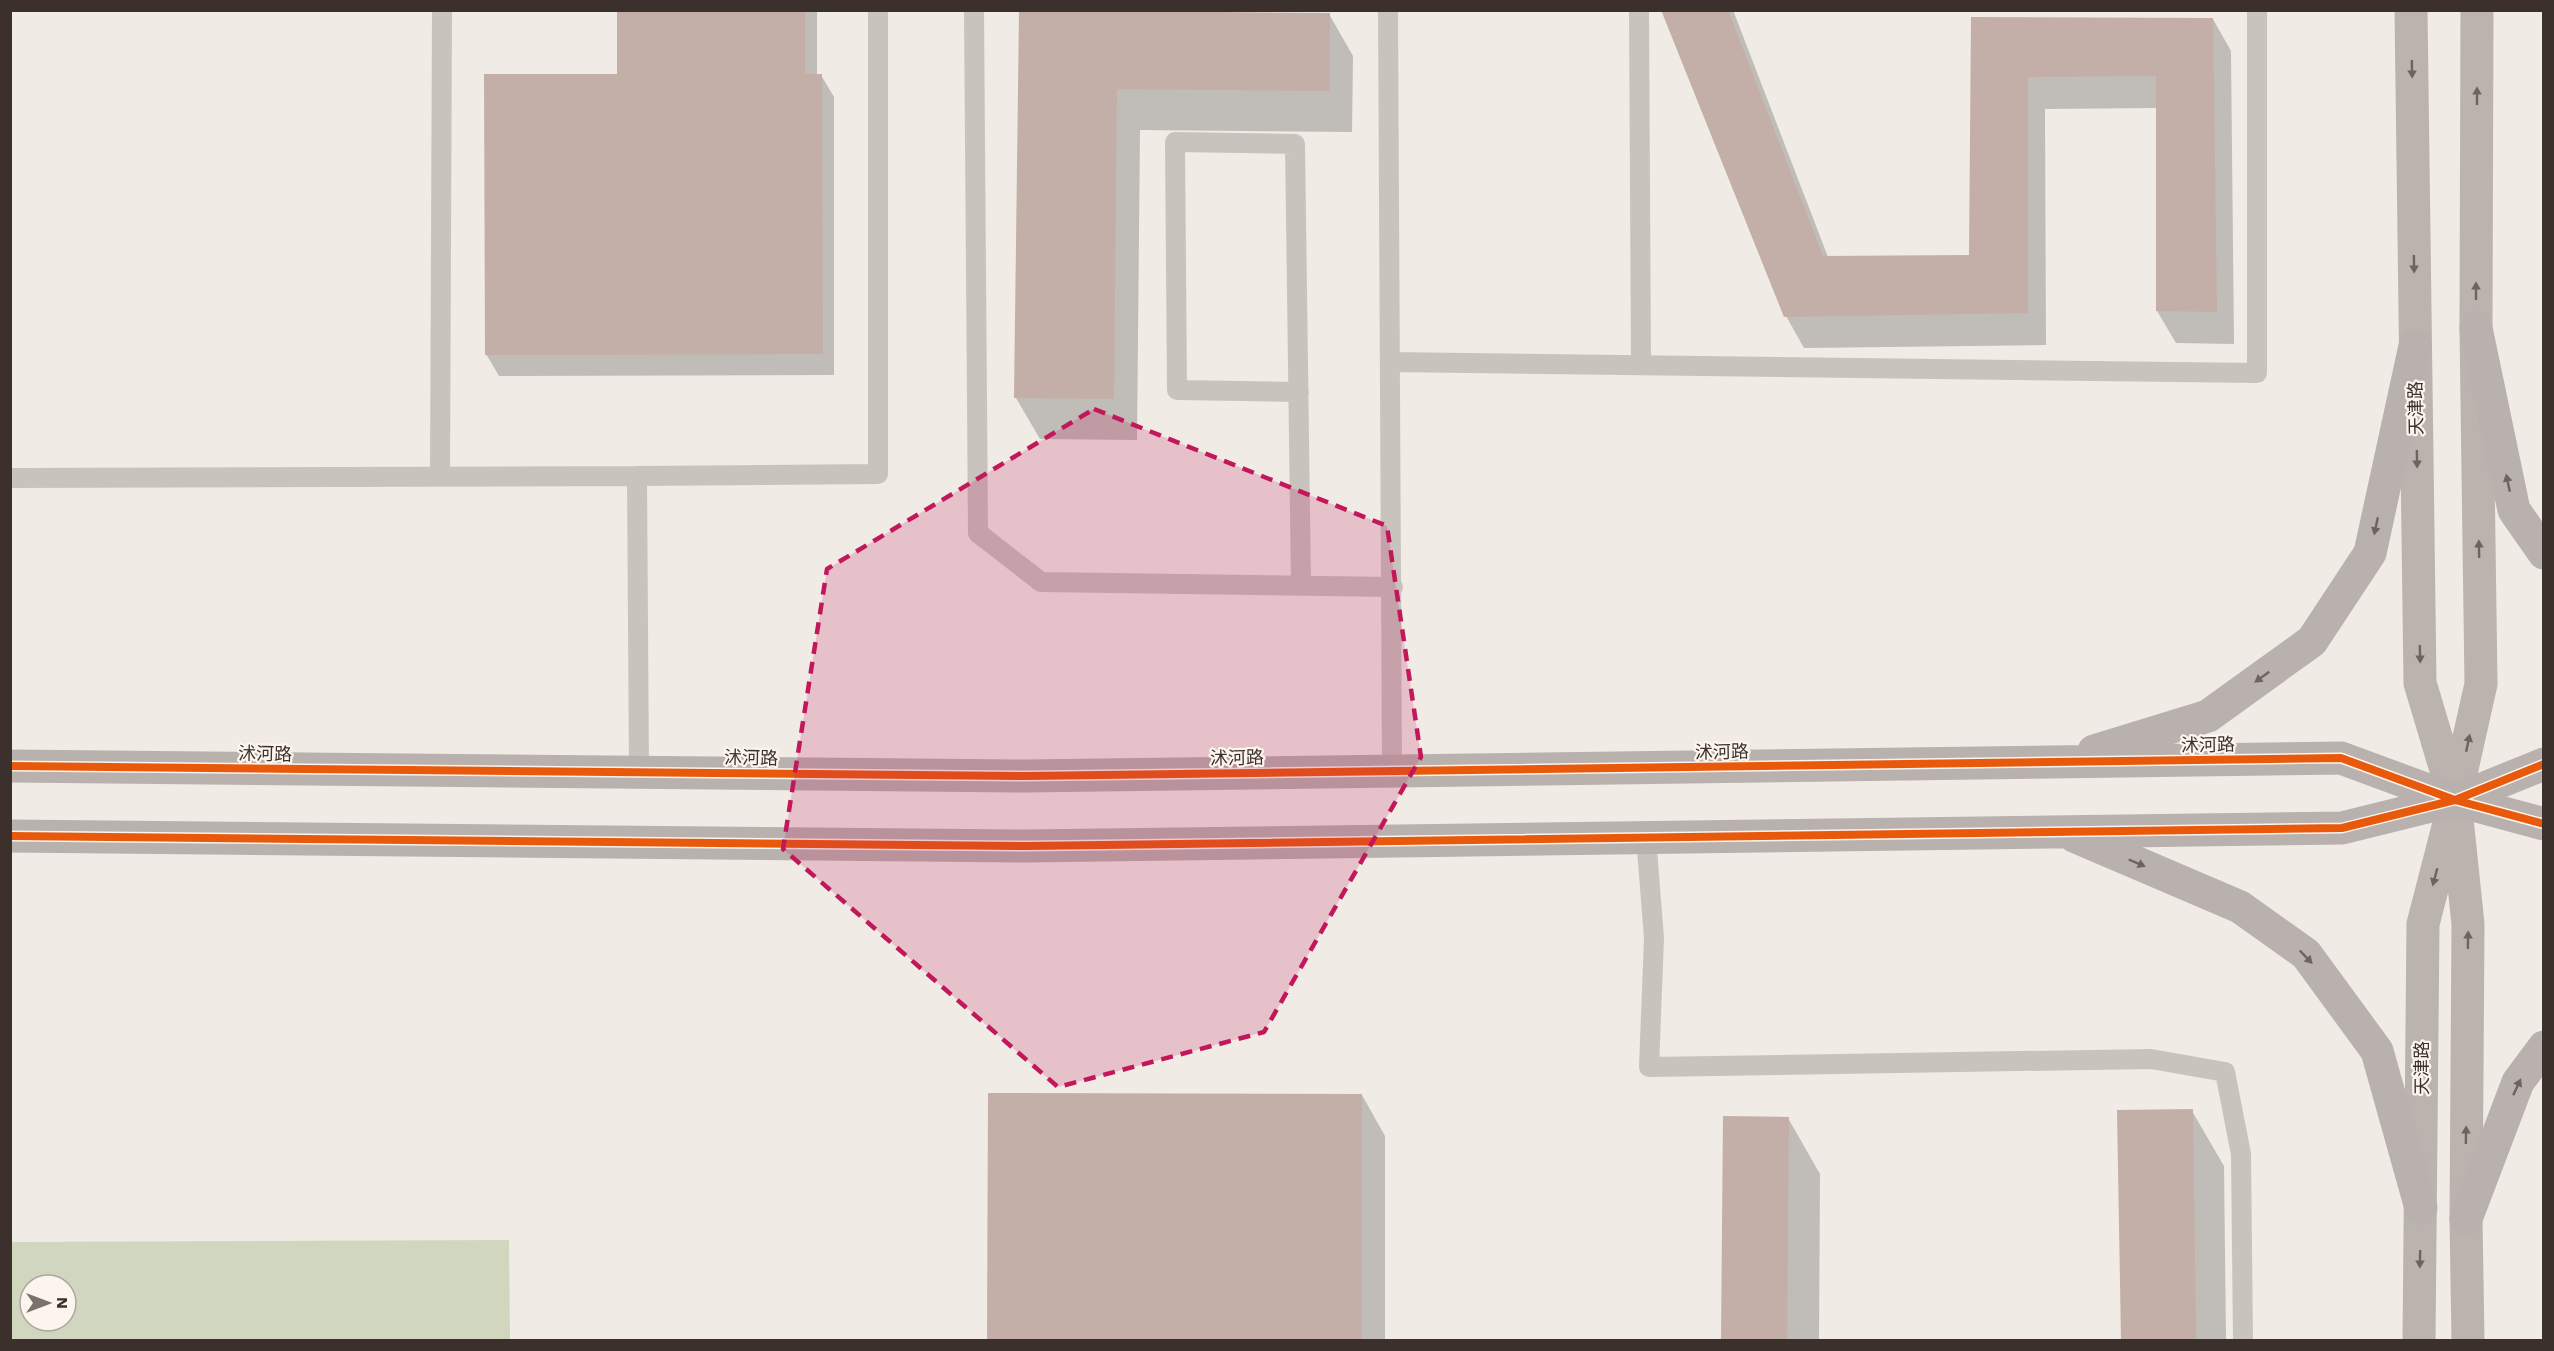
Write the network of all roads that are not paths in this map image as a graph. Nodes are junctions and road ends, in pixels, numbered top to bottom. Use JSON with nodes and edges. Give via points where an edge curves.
{"nodes":[{"id":1,"x":442,"y":10,"type":"edge"},
{"id":2,"x":878,"y":10,"type":"edge"},
{"id":3,"x":974,"y":10,"type":"edge"},
{"id":4,"x":1388,"y":10,"type":"edge"},
{"id":5,"x":1639,"y":10,"type":"edge"},
{"id":6,"x":2257,"y":10,"type":"edge"},
{"id":7,"x":2411,"y":10,"type":"edge"},
{"id":8,"x":2477,"y":10,"type":"edge"},
{"id":9,"x":2476,"y":328,"type":"junction"},
{"id":10,"x":2415,"y":346,"type":"junction"},
{"id":11,"x":1390,"y":362,"type":"junction"},
{"id":12,"x":1641,"y":365,"type":"junction"},
{"id":13,"x":1299,"y":392,"type":"junction"},
{"id":14,"x":440,"y":476,"type":"junction"},
{"id":15,"x":637,"y":476,"type":"junction"},
{"id":16,"x":10,"y":478,"type":"edge"},
{"id":17,"x":2544,"y":553,"type":"edge"},
{"id":18,"x":1301,"y":586,"type":"junction"},
{"id":19,"x":1393,"y":587,"type":"junction"},
{"id":20,"x":2059,"y":762,"type":"junction"},
{"id":21,"x":2544,"y":764,"type":"edge"},
{"id":22,"x":10,"y":766,"type":"edge"},
{"id":23,"x":1392,"y":771,"type":"junction"},
{"id":24,"x":639,"y":772,"type":"junction"},
{"id":25,"x":2456,"y":800,"type":"junction"},
{"id":26,"x":2544,"y":824,"type":"edge"},
{"id":27,"x":2064,"y":831,"type":"junction"},
{"id":28,"x":10,"y":836,"type":"edge"},
{"id":29,"x":1646,"y":837,"type":"junction"},
{"id":30,"x":2544,"y":1047,"type":"edge"},
{"id":31,"x":2421,"y":1208,"type":"junction"},
{"id":32,"x":2466,"y":1219,"type":"junction"},
{"id":33,"x":2243,"y":1341,"type":"edge"},
{"id":34,"x":2419,"y":1341,"type":"edge"},
{"id":35,"x":2468,"y":1341,"type":"edge"}],
"edges":[{"from":1,"to":14,"type":"lane"},
{"from":2,"to":15,"type":"lane","via":[[878,474]]},
{"from":3,"to":18,"type":"lane","via":[[978,533],[1041,582]]},
{"from":4,"to":11,"type":"lane"},
{"from":5,"to":12,"type":"lane"},
{"from":6,"to":12,"type":"lane","via":[[2257,373]]},
{"from":7,"to":10,"type":"main road","name":"天津路","one_way":true},
{"from":9,"to":8,"type":"main road","name":"天津路","one_way":true},
{"from":17,"to":9,"type":"main road","one_way":true,"via":[[2514,510]]},
{"from":25,"to":9,"type":"main road","name":"天津路","one_way":true,"via":[[2481,684]]},
{"from":10,"to":20,"type":"main road","one_way":true,"via":[[2370,553],[2312,641],[2208,716]]},
{"from":10,"to":25,"type":"main road","name":"天津路","one_way":true,"via":[[2420,683]]},
{"from":11,"to":12,"type":"lane"},
{"from":11,"to":19,"type":"lane"},
{"from":13,"to":13,"type":"lane","via":[[1177,390],[1175,142],[1295,144]]},
{"from":13,"to":18,"type":"lane"},
{"from":14,"to":15,"type":"lane"},
{"from":14,"to":16,"type":"lane"},
{"from":15,"to":24,"type":"lane"},
{"from":18,"to":19,"type":"lane"},
{"from":19,"to":23,"type":"lane"},
{"from":20,"to":23,"type":"main road","name":"沭河路"},
{"from":20,"to":25,"type":"main road","name":"沭河路","via":[[2342,758]]},
{"from":21,"to":25,"type":"main road","name":"沭河路"},
{"from":22,"to":24,"type":"main road","name":"沭河路"},
{"from":23,"to":24,"type":"main road","name":"沭河路","via":[[1026,776]]},
{"from":25,"to":26,"type":"main road","name":"沭河路"},
{"from":25,"to":27,"type":"main road","name":"沭河路","via":[[2342,828]]},
{"from":25,"to":31,"type":"main road","name":"天津路","one_way":true,"via":[[2423,924]]},
{"from":32,"to":25,"type":"main road","name":"天津路","one_way":true,"via":[[2468,924]]},
{"from":27,"to":29,"type":"main road","name":"沭河路"},
{"from":27,"to":31,"type":"main road","one_way":true,"via":[[2240,907],[2306,954],[2377,1051]]},
{"from":28,"to":29,"type":"main road","name":"沭河路","via":[[1015,846]]},
{"from":29,"to":33,"type":"lane","via":[[1654,938],[1649,1066],[2151,1059],[2225,1072],[2241,1154]]},
{"from":32,"to":30,"type":"main road","one_way":true,"via":[[2518,1082]]},
{"from":31,"to":34,"type":"main road","name":"天津路","one_way":true},
{"from":32,"to":35,"type":"main road","name":"天津路"}]}
